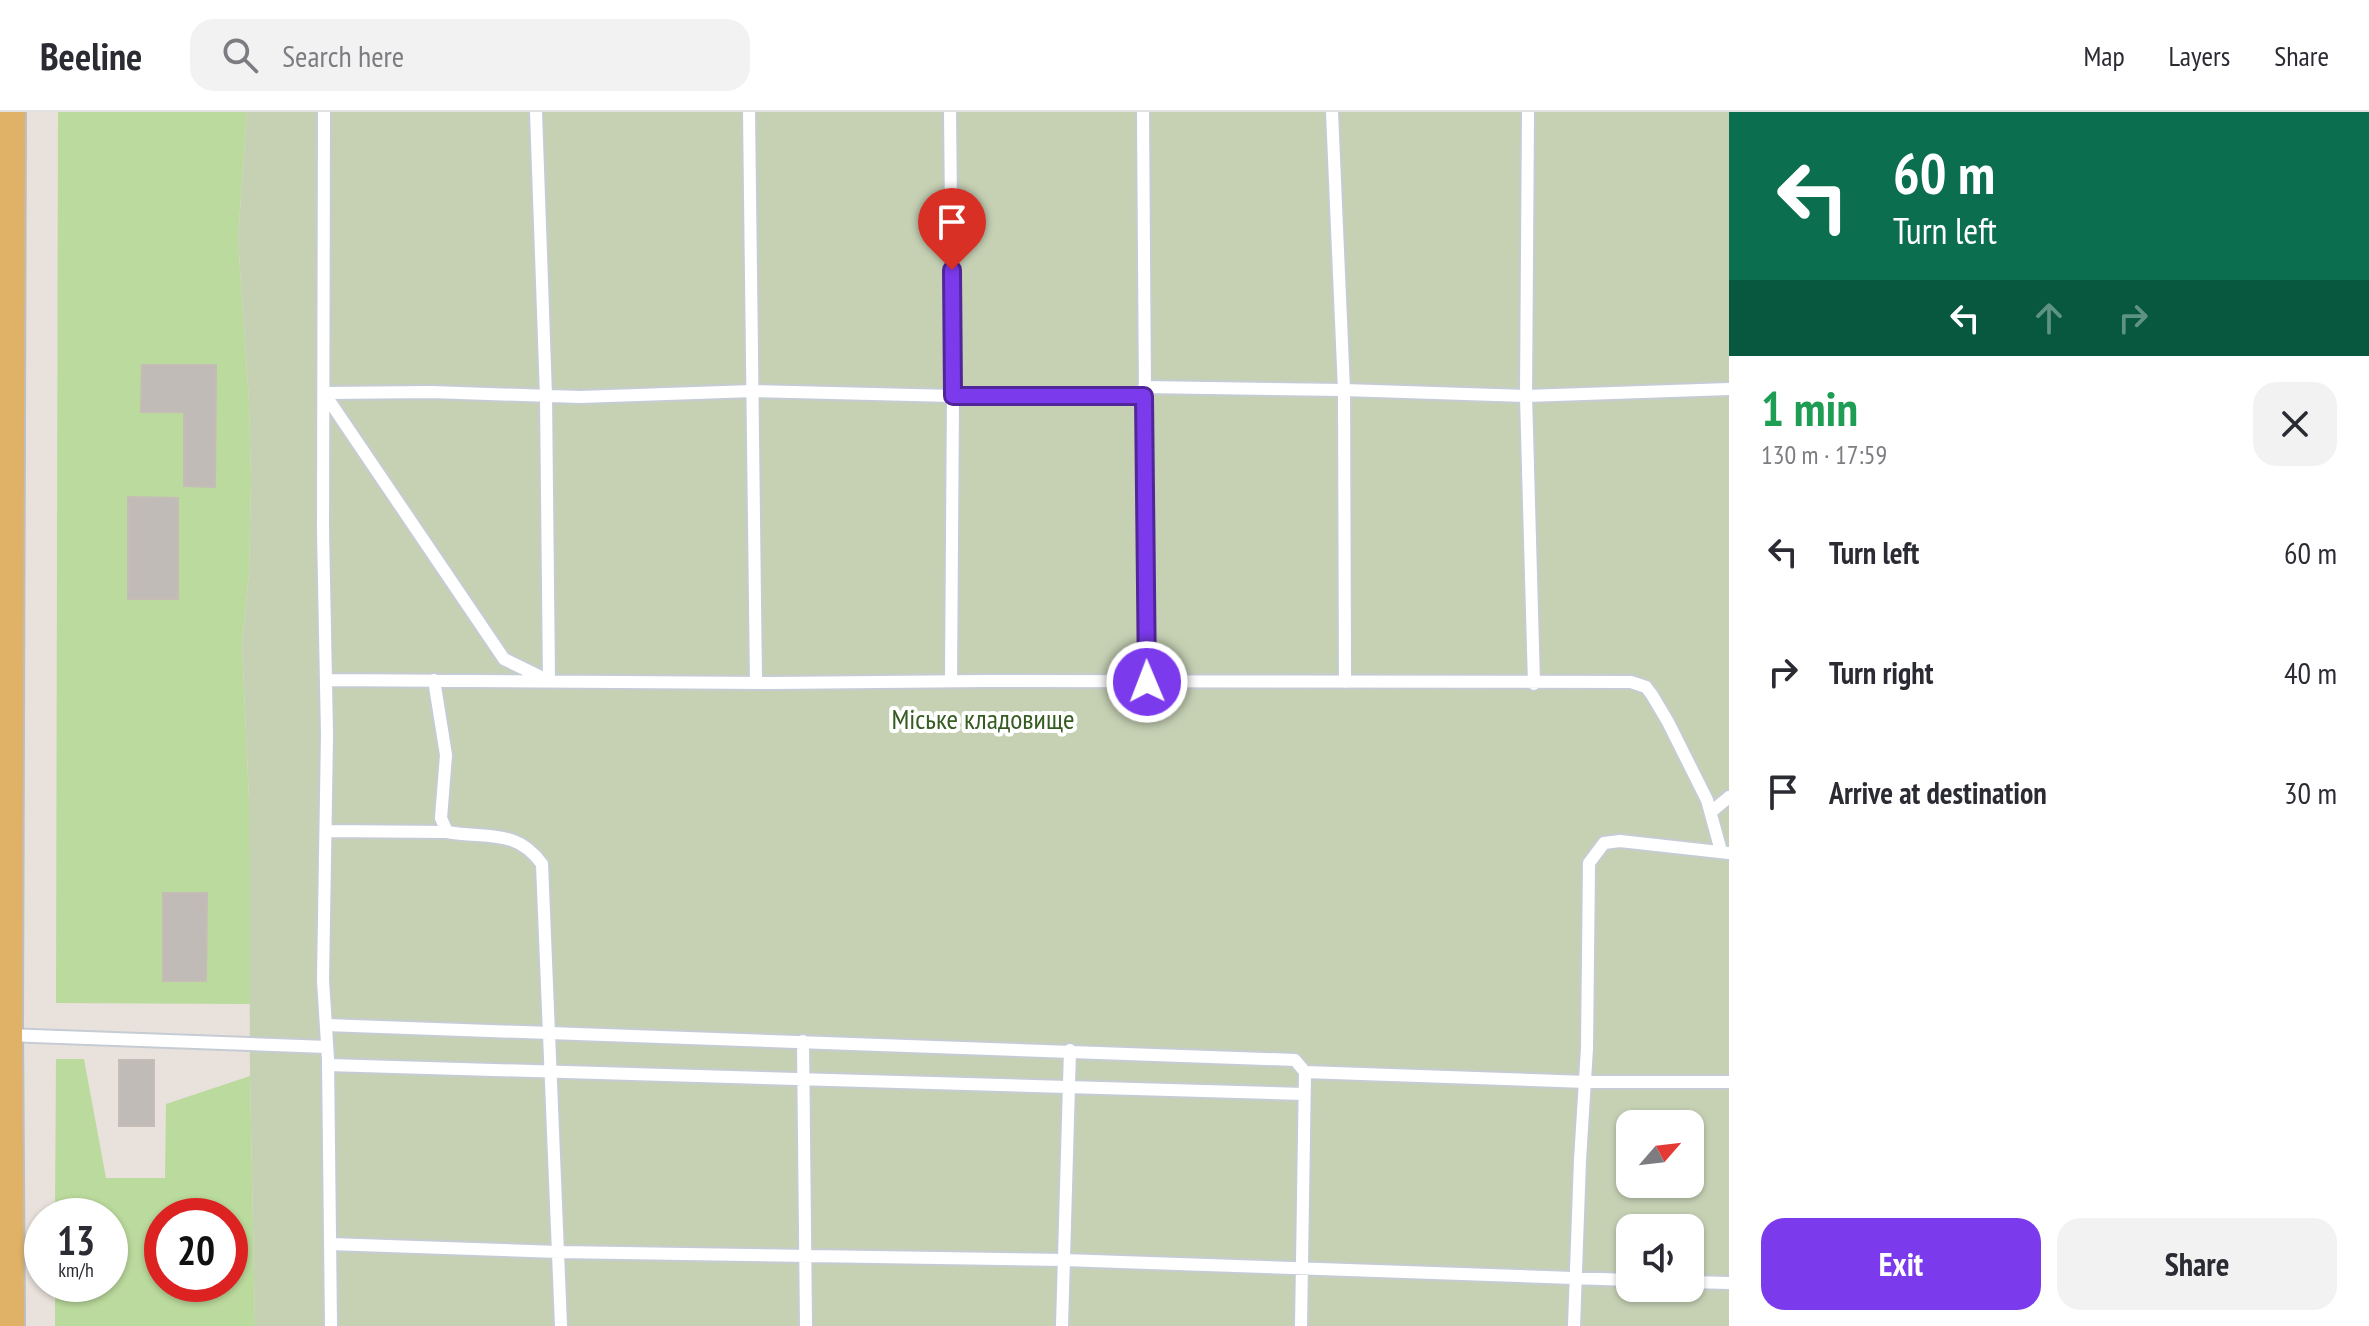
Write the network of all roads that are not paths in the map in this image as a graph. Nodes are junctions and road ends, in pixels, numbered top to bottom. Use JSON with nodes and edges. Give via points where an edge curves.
{"nodes":[{"id":1,"x":6,"y":112,"type":"edge"},
{"id":2,"x":324,"y":112,"type":"edge"},
{"id":3,"x":536,"y":112,"type":"edge"},
{"id":4,"x":749,"y":112,"type":"edge"},
{"id":5,"x":950,"y":112,"type":"edge"},
{"id":6,"x":1143,"y":112,"type":"edge"},
{"id":7,"x":1332,"y":112,"type":"edge"},
{"id":8,"x":1528,"y":112,"type":"edge"},
{"id":9,"x":1729,"y":389,"type":"edge"},
{"id":10,"x":1344,"y":390,"type":"junction"},
{"id":11,"x":753,"y":391,"type":"junction"},
{"id":12,"x":1144,"y":392,"type":"junction"},
{"id":13,"x":324,"y":393,"type":"junction"},
{"id":14,"x":546,"y":396,"type":"junction"},
{"id":15,"x":953,"y":396,"type":"junction"},
{"id":16,"x":1526,"y":396,"type":"junction"},
{"id":17,"x":326,"y":680,"type":"junction"},
{"id":18,"x":434,"y":680,"type":"junction"},
{"id":19,"x":549,"y":681,"type":"junction"},
{"id":20,"x":951,"y":681,"type":"junction"},
{"id":21,"x":1147,"y":682,"type":"junction"},
{"id":22,"x":1345,"y":682,"type":"junction"},
{"id":23,"x":756,"y":683,"type":"junction"},
{"id":24,"x":1534,"y":684,"type":"junction"},
{"id":25,"x":1729,"y":797,"type":"edge"},
{"id":26,"x":1711,"y":812,"type":"junction"},
{"id":27,"x":326,"y":831,"type":"junction"},
{"id":28,"x":447,"y":832,"type":"junction"},
{"id":29,"x":1725,"y":852,"type":"edge"},
{"id":30,"x":326,"y":1025,"type":"junction"},
{"id":31,"x":551,"y":1033,"type":"junction"},
{"id":32,"x":3,"y":1035,"type":"junction"},
{"id":33,"x":803,"y":1041,"type":"junction"},
{"id":34,"x":327,"y":1047,"type":"junction"},
{"id":35,"x":1070,"y":1050,"type":"junction"},
{"id":36,"x":328,"y":1065,"type":"junction"},
{"id":37,"x":551,"y":1071,"type":"junction"},
{"id":38,"x":1305,"y":1072,"type":"junction"},
{"id":39,"x":805,"y":1079,"type":"junction"},
{"id":40,"x":1586,"y":1082,"type":"junction"},
{"id":41,"x":1729,"y":1082,"type":"edge"},
{"id":42,"x":1070,"y":1087,"type":"junction"},
{"id":43,"x":1304,"y":1094,"type":"junction"},
{"id":44,"x":330,"y":1244,"type":"junction"},
{"id":45,"x":559,"y":1252,"type":"junction"},
{"id":46,"x":806,"y":1255,"type":"junction"},
{"id":47,"x":1064,"y":1260,"type":"junction"},
{"id":48,"x":1300,"y":1267,"type":"junction"},
{"id":49,"x":1575,"y":1279,"type":"junction"},
{"id":50,"x":1616,"y":1280,"type":"edge"},
{"id":51,"x":1704,"y":1282,"type":"edge"},
{"id":52,"x":1729,"y":1283,"type":"edge"},
{"id":53,"x":5,"y":1326,"type":"edge"},
{"id":54,"x":331,"y":1326,"type":"edge"},
{"id":55,"x":561,"y":1326,"type":"edge"},
{"id":56,"x":806,"y":1326,"type":"edge"},
{"id":57,"x":1062,"y":1326,"type":"edge"},
{"id":58,"x":1301,"y":1326,"type":"edge"},
{"id":59,"x":1574,"y":1326,"type":"edge"}],
"edges":[{"from":1,"to":32,"type":"main road"},
{"from":2,"to":13,"type":"lane"},
{"from":3,"to":14,"type":"lane"},
{"from":4,"to":11,"type":"lane"},
{"from":5,"to":15,"type":"lane"},
{"from":6,"to":12,"type":"lane"},
{"from":7,"to":10,"type":"lane"},
{"from":8,"to":16,"type":"lane"},
{"from":9,"to":16,"type":"lane"},
{"from":10,"to":12,"type":"lane"},
{"from":10,"to":16,"type":"lane"},
{"from":10,"to":22,"type":"lane"},
{"from":11,"to":14,"type":"lane"},
{"from":11,"to":15,"type":"lane"},
{"from":11,"to":23,"type":"lane"},
{"from":12,"to":15,"type":"lane"},
{"from":12,"to":21,"type":"lane"},
{"from":13,"to":14,"type":"lane"},
{"from":13,"to":17,"type":"lane"},
{"from":13,"to":19,"type":"lane","via":[[504,659]]},
{"from":14,"to":19,"type":"lane"},
{"from":15,"to":20,"type":"lane"},
{"from":16,"to":24,"type":"lane"},
{"from":17,"to":18,"type":"lane"},
{"from":17,"to":27,"type":"lane"},
{"from":18,"to":19,"type":"lane"},
{"from":18,"to":28,"type":"lane","via":[[446,755],[441,818]]},
{"from":19,"to":23,"type":"lane"},
{"from":20,"to":21,"type":"lane"},
{"from":20,"to":23,"type":"lane"},
{"from":21,"to":22,"type":"lane"},
{"from":22,"to":24,"type":"lane"},
{"from":24,"to":26,"type":"lane","via":[[1631,682],[1646,687]]},
{"from":25,"to":26,"type":"lane"},
{"from":26,"to":29,"type":"lane"},
{"from":27,"to":28,"type":"lane"},
{"from":27,"to":30,"type":"lane"},
{"from":28,"to":31,"type":"lane","via":[[514,839],[542,864]]},
{"from":29,"to":40,"type":"lane","via":[[1620,841],[1604,843],[1595,852],[1587,897]]},
{"from":30,"to":31,"type":"lane"},
{"from":30,"to":34,"type":"lane"},
{"from":31,"to":33,"type":"lane"},
{"from":31,"to":37,"type":"lane"},
{"from":32,"to":34,"type":"lane"},
{"from":32,"to":53,"type":"main road"},
{"from":33,"to":35,"type":"lane"},
{"from":33,"to":39,"type":"lane"},
{"from":34,"to":36,"type":"lane"},
{"from":35,"to":38,"type":"lane","via":[[1295,1060]]},
{"from":35,"to":42,"type":"lane"},
{"from":36,"to":37,"type":"lane"},
{"from":36,"to":44,"type":"lane"},
{"from":37,"to":39,"type":"lane"},
{"from":37,"to":45,"type":"lane"},
{"from":38,"to":40,"type":"lane"},
{"from":38,"to":43,"type":"lane"},
{"from":39,"to":42,"type":"lane"},
{"from":39,"to":46,"type":"lane"},
{"from":40,"to":41,"type":"lane"},
{"from":40,"to":49,"type":"lane"},
{"from":42,"to":43,"type":"lane"},
{"from":42,"to":47,"type":"lane"},
{"from":43,"to":48,"type":"lane"},
{"from":44,"to":45,"type":"lane"},
{"from":44,"to":54,"type":"lane"},
{"from":45,"to":46,"type":"lane"},
{"from":45,"to":55,"type":"lane"},
{"from":46,"to":47,"type":"lane"},
{"from":46,"to":56,"type":"lane"},
{"from":47,"to":48,"type":"lane"},
{"from":47,"to":57,"type":"lane"},
{"from":48,"to":49,"type":"lane"},
{"from":48,"to":58,"type":"lane"},
{"from":49,"to":50,"type":"lane"},
{"from":49,"to":59,"type":"lane"},
{"from":51,"to":52,"type":"lane"}]}
